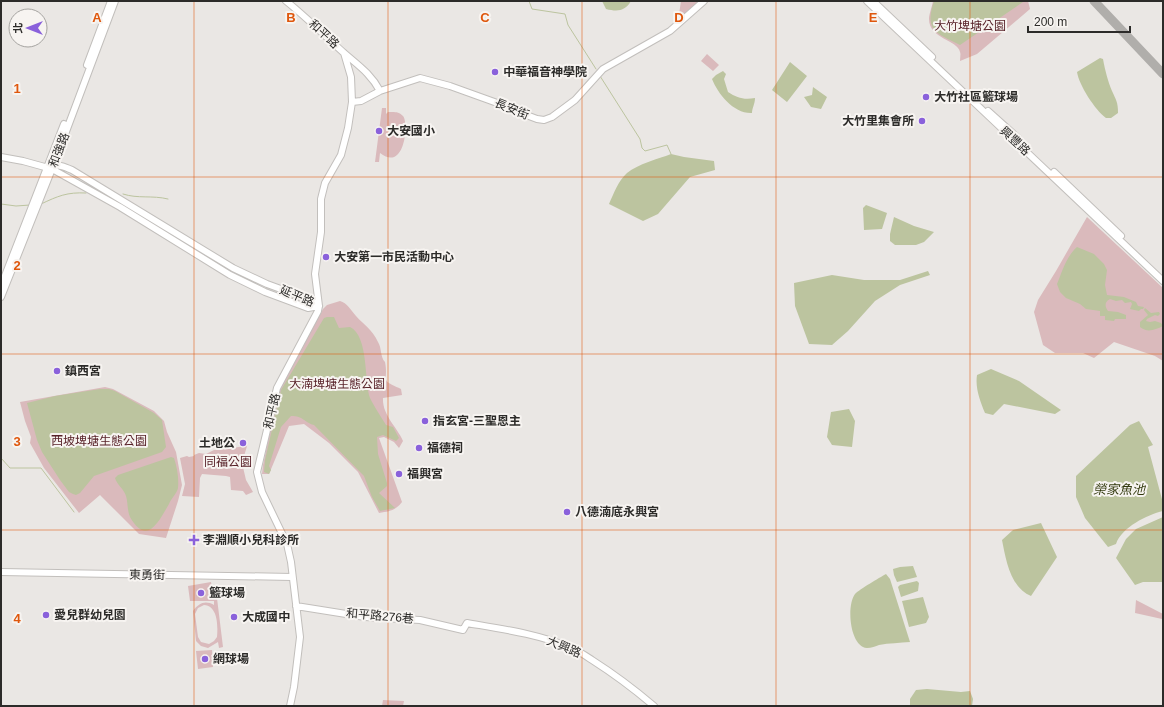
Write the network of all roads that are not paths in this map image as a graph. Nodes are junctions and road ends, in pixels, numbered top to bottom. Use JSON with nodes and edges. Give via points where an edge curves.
{"nodes":[{"id":1,"x":111,"y":1,"type":"edge"},
{"id":2,"x":115,"y":1,"type":"edge"},
{"id":3,"x":286,"y":1,"type":"edge"},
{"id":4,"x":704,"y":1,"type":"edge"},
{"id":5,"x":867,"y":1,"type":"edge"},
{"id":6,"x":873,"y":1,"type":"edge"},
{"id":7,"x":344,"y":53,"type":"junction"},
{"id":8,"x":380,"y":91,"type":"junction"},
{"id":9,"x":352,"y":102,"type":"junction"},
{"id":10,"x":1,"y":157,"type":"edge"},
{"id":11,"x":51,"y":167,"type":"junction"},
{"id":12,"x":27,"y":225,"type":"junction"},
{"id":13,"x":1163,"y":276,"type":"edge"},
{"id":14,"x":1163,"y":281,"type":"edge"},
{"id":15,"x":1,"y":286,"type":"edge"},
{"id":16,"x":1,"y":297,"type":"edge"},
{"id":17,"x":319,"y":306,"type":"junction"},
{"id":18,"x":1,"y":572,"type":"edge"},
{"id":19,"x":292,"y":577,"type":"junction"},
{"id":20,"x":296,"y":606,"type":"junction"},
{"id":21,"x":463,"y":630,"type":"joint"},
{"id":22,"x":290,"y":706,"type":"edge"},
{"id":23,"x":654,"y":706,"type":"edge"}],
"edges":[{"from":1,"to":11,"type":"street","name":"和強路"},
{"from":2,"to":11,"type":"street","name":"和強路"},
{"from":3,"to":7,"type":"street","name":"和平路"},
{"from":4,"to":8,"type":"street","name":"長安街","via":[[670,30],[603,69],[575,100],[544,120],[450,86],[420,78]]},
{"from":5,"to":14,"type":"street","name":"興豐路"},
{"from":6,"to":13,"type":"street","name":"興豐路"},
{"from":7,"to":8,"type":"street","name":"和平路","via":[[370,75]]},
{"from":7,"to":9,"type":"street","name":"和平路","via":[[351,77]]},
{"from":8,"to":9,"type":"street","via":[[361,101]]},
{"from":9,"to":17,"type":"street","name":"和平路","via":[[341,155],[325,183],[321,199],[321,232],[315,274]]},
{"from":10,"to":11,"type":"street","name":"延平路"},
{"from":11,"to":12,"type":"street","name":"和強路"},
{"from":11,"to":17,"type":"street","name":"延平路","via":[[230,275],[265,292],[308,308]]},
{"from":12,"to":15,"type":"street","name":"和強路"},
{"from":12,"to":16,"type":"street","name":"和強路"},
{"from":17,"to":19,"type":"street","name":"和平路","via":[[277,388],[257,472],[262,492],[286,544]]},
{"from":18,"to":19,"type":"street","name":"東勇街"},
{"from":19,"to":20,"type":"street","name":"和平路"},
{"from":20,"to":21,"type":"street","name":"和平路276巷","via":[[365,617],[420,620]]},
{"from":20,"to":22,"type":"street","name":"和平路","via":[[300,637]]},
{"from":21,"to":23,"type":"street","name":"大興路","via":[[467,623],[546,638],[572,648],[617,676]]}]}
